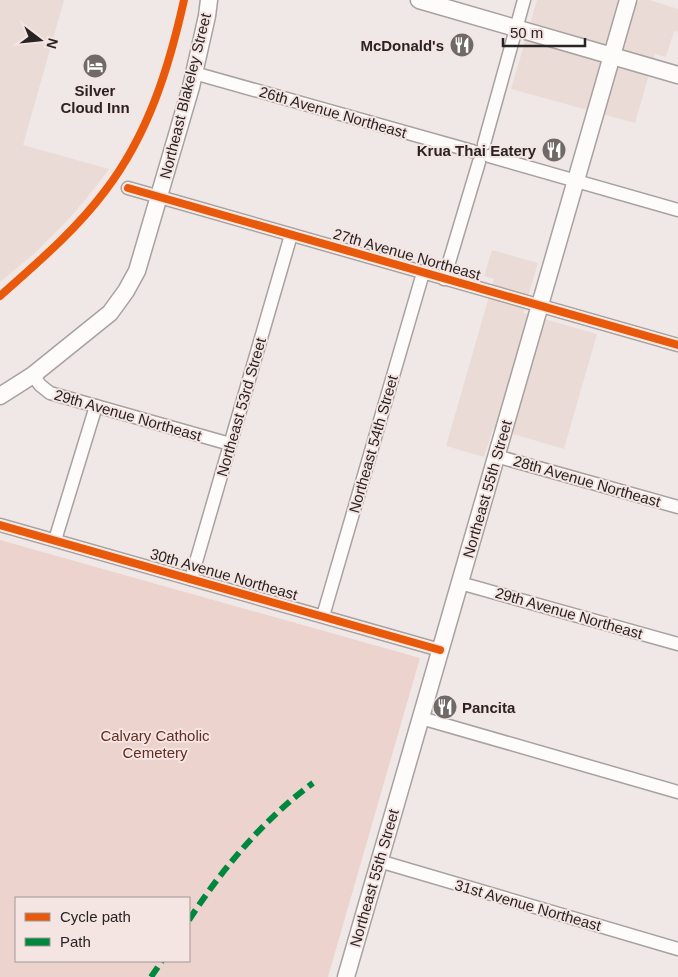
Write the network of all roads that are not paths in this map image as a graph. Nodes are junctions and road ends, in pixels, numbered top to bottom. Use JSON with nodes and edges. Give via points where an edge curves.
{"nodes":[{"id":1,"x":209,"y":0,"type":"edge"},
{"id":2,"x":419,"y":0,"type":"edge"},
{"id":3,"x":524,"y":0,"type":"edge"},
{"id":4,"x":628,"y":0,"type":"edge"},
{"id":5,"x":516,"y":29,"type":"junction"},
{"id":6,"x":612,"y":56,"type":"junction"},
{"id":7,"x":194,"y":73,"type":"junction"},
{"id":8,"x":678,"y":75,"type":"edge"},
{"id":9,"x":484,"y":144,"type":"junction"},
{"id":10,"x":472,"y":151,"type":"junction"},
{"id":11,"x":484,"y":159,"type":"junction"},
{"id":12,"x":576,"y":181,"type":"junction"},
{"id":13,"x":128,"y":188,"type":"dead end"},
{"id":14,"x":160,"y":198,"type":"junction"},
{"id":15,"x":678,"y":210,"type":"edge"},
{"id":16,"x":291,"y":235,"type":"junction"},
{"id":17,"x":423,"y":273,"type":"junction"},
{"id":18,"x":444,"y":279,"type":"junction"},
{"id":19,"x":540,"y":306,"type":"junction"},
{"id":20,"x":678,"y":345,"type":"edge"},
{"id":21,"x":33,"y":375,"type":"junction"},
{"id":22,"x":0,"y":396,"type":"edge"},
{"id":23,"x":96,"y":406,"type":"junction"},
{"id":24,"x":230,"y":444,"type":"junction"},
{"id":25,"x":496,"y":456,"type":"junction"},
{"id":26,"x":678,"y":507,"type":"edge"},
{"id":27,"x":0,"y":525,"type":"edge"},
{"id":28,"x":55,"y":540,"type":"junction"},
{"id":29,"x":191,"y":579,"type":"junction"},
{"id":30,"x":460,"y":583,"type":"junction"},
{"id":31,"x":323,"y":616,"type":"junction"},
{"id":32,"x":678,"y":644,"type":"edge"},
{"id":33,"x":440,"y":650,"type":"junction"},
{"id":34,"x":421,"y":718,"type":"junction"},
{"id":35,"x":678,"y":792,"type":"edge"},
{"id":36,"x":379,"y":862,"type":"junction"},
{"id":37,"x":678,"y":949,"type":"edge"},
{"id":38,"x":346,"y":977,"type":"edge"}],
"edges":[{"from":1,"to":7,"type":"main road","name":"Northeast Blakeley Street"},
{"from":2,"to":5,"type":"main road"},
{"from":3,"to":5,"type":"street"},
{"from":4,"to":6,"type":"main road","name":"Northeast 55th Street"},
{"from":5,"to":6,"type":"main road"},
{"from":5,"to":9,"type":"street"},
{"from":6,"to":8,"type":"main road"},
{"from":6,"to":12,"type":"main road","name":"Northeast 55th Street"},
{"from":7,"to":10,"type":"street","name":"26th Avenue Northeast"},
{"from":7,"to":14,"type":"main road","name":"Northeast Blakeley Street"},
{"from":9,"to":10,"type":"street","via":[[476,145]]},
{"from":9,"to":11,"type":"street","via":[[489,149]]},
{"from":10,"to":11,"type":"street","via":[[473,158]]},
{"from":11,"to":12,"type":"street"},
{"from":11,"to":18,"type":"street"},
{"from":12,"to":15,"type":"street"},
{"from":12,"to":19,"type":"main road","name":"Northeast 55th Street"},
{"from":13,"to":14,"type":"street","name":"27th Avenue Northeast"},
{"from":14,"to":16,"type":"street","name":"27th Avenue Northeast"},
{"from":14,"to":21,"type":"main road","name":"Northeast Blakeley Street","via":[[137,271],[126,291],[110,313]]},
{"from":16,"to":17,"type":"street","name":"27th Avenue Northeast"},
{"from":16,"to":24,"type":"street","name":"Northeast 53rd Street"},
{"from":17,"to":18,"type":"street","name":"27th Avenue Northeast"},
{"from":17,"to":31,"type":"street","name":"Northeast 54th Street"},
{"from":18,"to":19,"type":"street","name":"27th Avenue Northeast"},
{"from":19,"to":20,"type":"street","name":"27th Avenue Northeast"},
{"from":19,"to":25,"type":"main road","name":"Northeast 55th Street"},
{"from":21,"to":22,"type":"main road","name":"Northeast Blakeley Street"},
{"from":21,"to":23,"type":"street","name":"29th Avenue Northeast","via":[[50,393]]},
{"from":23,"to":24,"type":"street","name":"29th Avenue Northeast"},
{"from":23,"to":28,"type":"street"},
{"from":24,"to":29,"type":"street","name":"Northeast 53rd Street"},
{"from":25,"to":26,"type":"street","name":"28th Avenue Northeast"},
{"from":25,"to":30,"type":"main road","name":"Northeast 55th Street"},
{"from":27,"to":28,"type":"street","name":"30th Avenue Northeast"},
{"from":28,"to":29,"type":"street","name":"30th Avenue Northeast"},
{"from":29,"to":31,"type":"street","name":"30th Avenue Northeast"},
{"from":30,"to":32,"type":"street","name":"29th Avenue Northeast"},
{"from":30,"to":33,"type":"main road","name":"Northeast 55th Street"},
{"from":31,"to":33,"type":"street","name":"30th Avenue Northeast"},
{"from":33,"to":34,"type":"main road","name":"Northeast 55th Street"},
{"from":34,"to":35,"type":"street"},
{"from":34,"to":36,"type":"main road","name":"Northeast 55th Street"},
{"from":36,"to":37,"type":"street","name":"31st Avenue Northeast"},
{"from":36,"to":38,"type":"main road","name":"Northeast 55th Street"}]}
